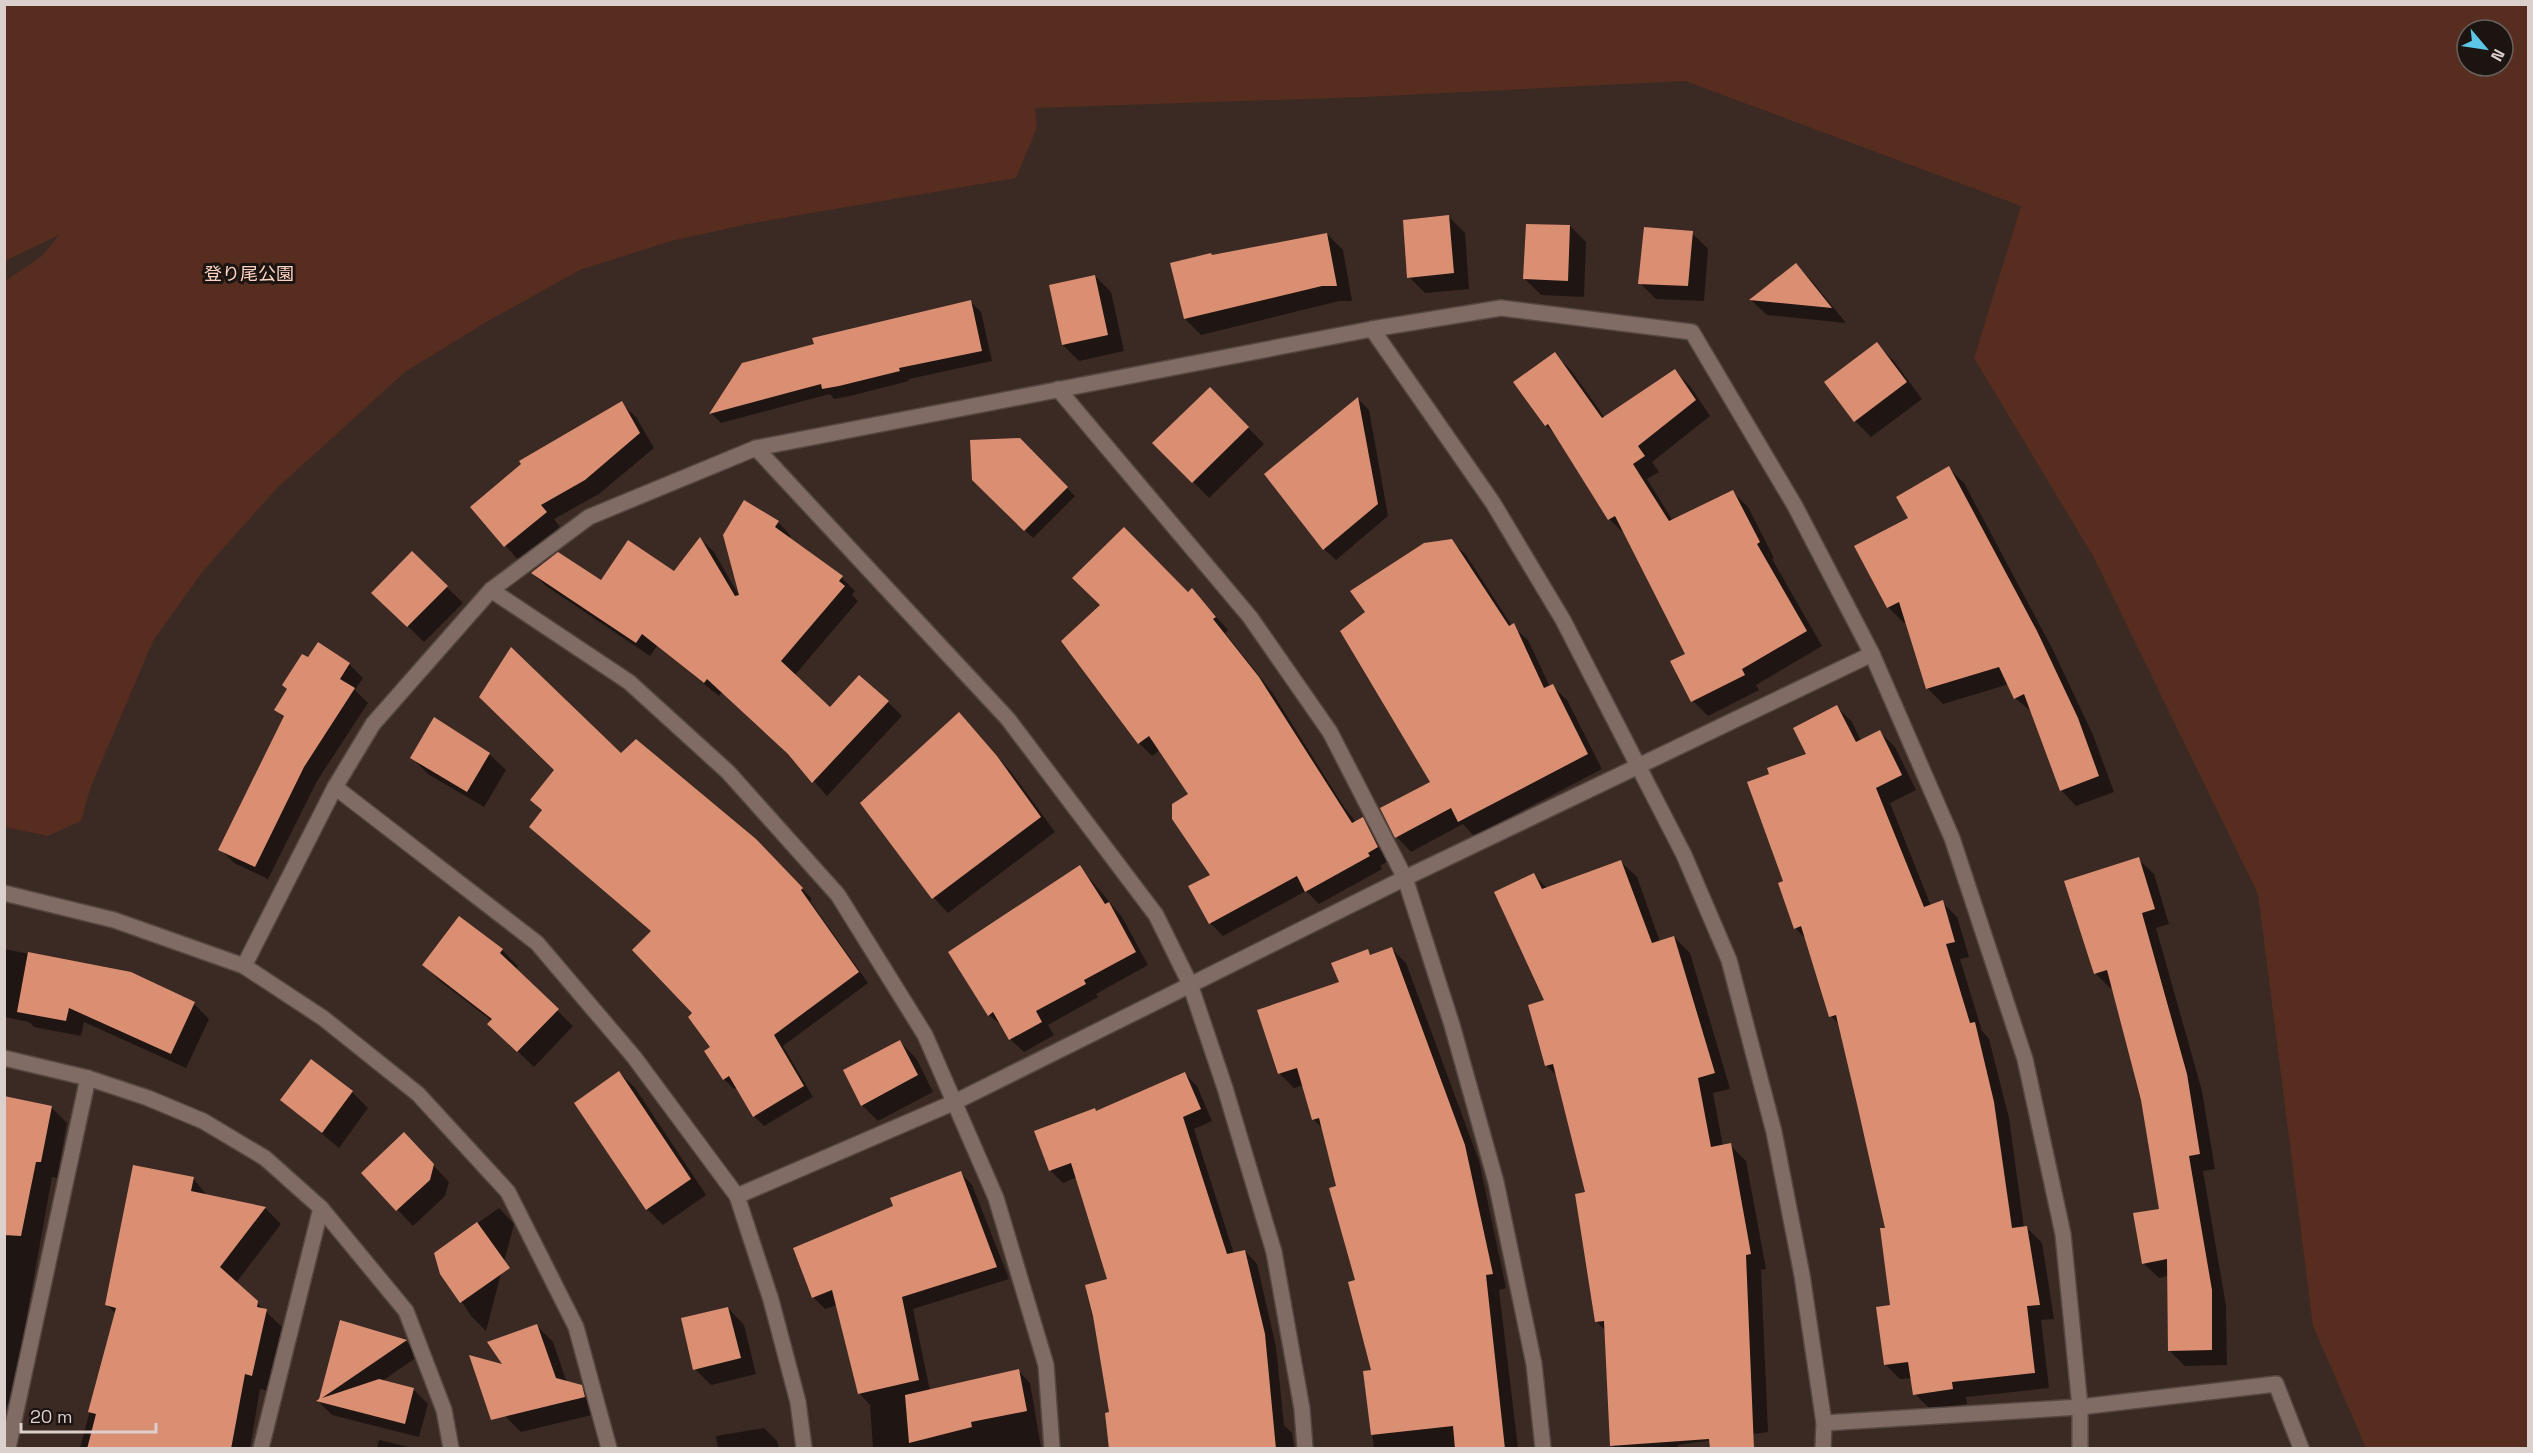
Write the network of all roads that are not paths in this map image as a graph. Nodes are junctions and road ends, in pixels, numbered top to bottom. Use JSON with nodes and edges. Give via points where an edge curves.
{"nodes":[{"id":1,"x":1372,"y":329,"type":"junction"},
{"id":2,"x":1058,"y":389,"type":"junction"},
{"id":3,"x":756,"y":448,"type":"junction"},
{"id":4,"x":491,"y":590,"type":"junction"},
{"id":5,"x":1872,"y":654,"type":"junction"},
{"id":6,"x":1638,"y":765,"type":"junction"},
{"id":7,"x":335,"y":787,"type":"junction"},
{"id":8,"x":1405,"y":878,"type":"junction"},
{"id":9,"x":4,"y":893,"type":"edge"},
{"id":10,"x":244,"y":966,"type":"junction"},
{"id":11,"x":1190,"y":984,"type":"junction"},
{"id":12,"x":4,"y":1059,"type":"edge"},
{"id":13,"x":88,"y":1078,"type":"junction"},
{"id":14,"x":954,"y":1102,"type":"junction"},
{"id":15,"x":737,"y":1196,"type":"junction"},
{"id":16,"x":321,"y":1208,"type":"junction"},
{"id":17,"x":2080,"y":1407,"type":"junction"},
{"id":18,"x":1824,"y":1423,"type":"junction"},
{"id":19,"x":8,"y":1449,"type":"edge"},
{"id":20,"x":261,"y":1449,"type":"edge"},
{"id":21,"x":451,"y":1449,"type":"edge"},
{"id":22,"x":609,"y":1449,"type":"edge"},
{"id":23,"x":804,"y":1449,"type":"edge"},
{"id":24,"x":1052,"y":1449,"type":"edge"},
{"id":25,"x":1305,"y":1449,"type":"edge"},
{"id":26,"x":1544,"y":1449,"type":"edge"},
{"id":27,"x":1823,"y":1449,"type":"edge"},
{"id":28,"x":2080,"y":1449,"type":"edge"},
{"id":29,"x":2301,"y":1449,"type":"edge"}],
"edges":[{"from":1,"to":2,"type":"street"},
{"from":1,"to":5,"type":"street","via":[[1501,308],[1692,332],[1794,506]]},
{"from":1,"to":6,"type":"street","via":[[1493,503],[1563,620]]},
{"from":2,"to":3,"type":"street"},
{"from":2,"to":8,"type":"street","via":[[1250,617],[1330,732]]},
{"from":3,"to":4,"type":"street","via":[[589,517]]},
{"from":3,"to":11,"type":"street","via":[[1008,719],[1156,915]]},
{"from":4,"to":7,"type":"street","via":[[373,724]]},
{"from":4,"to":14,"type":"street","via":[[629,682],[728,772],[838,896],[925,1035]]},
{"from":5,"to":6,"type":"street"},
{"from":5,"to":17,"type":"street","via":[[1952,838],[2025,1059],[2063,1234]]},
{"from":6,"to":8,"type":"street"},
{"from":6,"to":18,"type":"street","via":[[1684,855],[1729,960],[1753,1043],[1802,1275]]},
{"from":7,"to":10,"type":"street"},
{"from":7,"to":15,"type":"street","via":[[537,944],[634,1057]]},
{"from":8,"to":11,"type":"street"},
{"from":8,"to":26,"type":"street","via":[[1496,1182],[1534,1364]]},
{"from":9,"to":10,"type":"street","via":[[114,920]]},
{"from":10,"to":22,"type":"street","via":[[322,1018],[418,1094],[508,1192],[576,1327]]},
{"from":11,"to":14,"type":"street"},
{"from":11,"to":25,"type":"street","via":[[1274,1252],[1302,1409]]},
{"from":12,"to":13,"type":"street"},
{"from":13,"to":16,"type":"street","via":[[203,1122],[265,1158]]},
{"from":13,"to":19,"type":"street"},
{"from":14,"to":15,"type":"street"},
{"from":14,"to":24,"type":"street","via":[[996,1198],[1046,1365]]},
{"from":15,"to":23,"type":"street","via":[[771,1300],[798,1402]]},
{"from":16,"to":20,"type":"street"},
{"from":16,"to":21,"type":"street","via":[[405,1311],[444,1410]]},
{"from":17,"to":18,"type":"street"},
{"from":17,"to":28,"type":"street"},
{"from":17,"to":29,"type":"street","via":[[2276,1384]]},
{"from":18,"to":27,"type":"street"}]}
